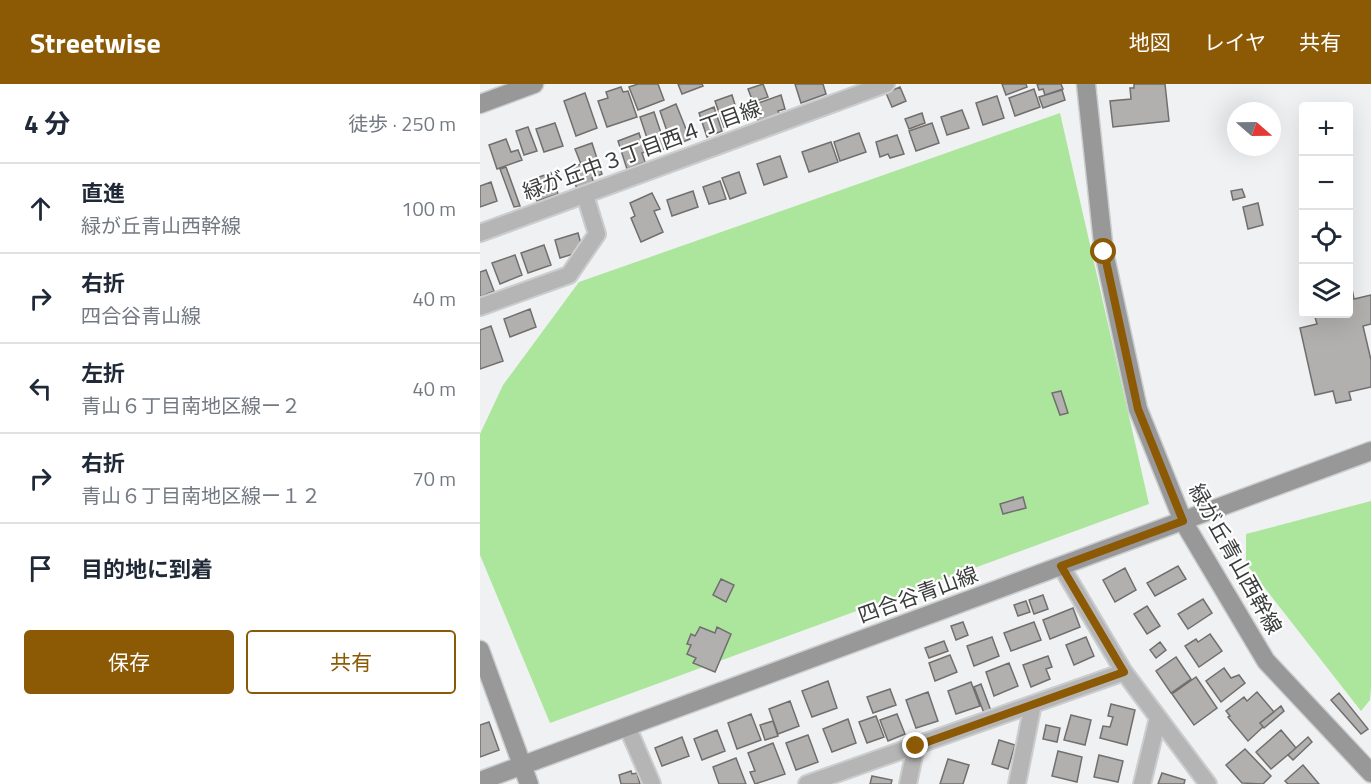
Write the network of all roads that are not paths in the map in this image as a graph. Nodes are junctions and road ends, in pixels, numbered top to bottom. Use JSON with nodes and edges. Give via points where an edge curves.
{"nodes":[{"id":1,"x":534,"y":84,"type":"edge"},
{"id":2,"x":886,"y":84,"type":"edge"},
{"id":3,"x":1086,"y":84,"type":"edge"},
{"id":4,"x":480,"y":104,"type":"edge"},
{"id":5,"x":585,"y":195,"type":"junction"},
{"id":6,"x":480,"y":233,"type":"edge"},
{"id":7,"x":480,"y":307,"type":"edge"},
{"id":8,"x":1371,"y":451,"type":"edge"},
{"id":9,"x":1183,"y":521,"type":"junction"},
{"id":10,"x":1061,"y":566,"type":"junction"},
{"id":11,"x":480,"y":650,"type":"edge"},
{"id":12,"x":1124,"y":672,"type":"junction"},
{"id":13,"x":1033,"y":704,"type":"junction"},
{"id":14,"x":1158,"y":717,"type":"junction"},
{"id":15,"x":627,"y":726,"type":"junction"},
{"id":16,"x":916,"y":746,"type":"junction"},
{"id":17,"x":523,"y":765,"type":"junction"},
{"id":18,"x":1371,"y":773,"type":"edge"},
{"id":19,"x":480,"y":781,"type":"edge"},
{"id":20,"x":529,"y":784,"type":"edge"},
{"id":21,"x":652,"y":784,"type":"edge"},
{"id":22,"x":807,"y":784,"type":"edge"},
{"id":23,"x":908,"y":784,"type":"edge"},
{"id":24,"x":1017,"y":784,"type":"edge"},
{"id":25,"x":1142,"y":784,"type":"edge"},
{"id":26,"x":1208,"y":784,"type":"edge"}],
"edges":[{"from":1,"to":4,"type":"street"},
{"from":2,"to":5,"type":"street","name":"緑が丘中３丁目西４丁目線"},
{"from":3,"to":9,"type":"street","name":"緑が丘青山西幹線","via":[[1104,252],[1138,409]]},
{"from":5,"to":6,"type":"street","name":"緑が丘中３丁目西４丁目線"},
{"from":5,"to":7,"type":"street","via":[[597,234],[569,275]]},
{"from":8,"to":9,"type":"street","name":"四合谷青山線"},
{"from":9,"to":10,"type":"street","name":"四合谷青山線"},
{"from":9,"to":18,"type":"street","name":"緑が丘青山西幹線","via":[[1266,661]]},
{"from":10,"to":12,"type":"street"},
{"from":10,"to":15,"type":"street","name":"四合谷青山線"},
{"from":11,"to":17,"type":"street"},
{"from":12,"to":13,"type":"street"},
{"from":12,"to":14,"type":"street"},
{"from":13,"to":16,"type":"street"},
{"from":13,"to":24,"type":"street"},
{"from":14,"to":25,"type":"street"},
{"from":14,"to":26,"type":"street"},
{"from":15,"to":17,"type":"street","name":"四合谷青山線"},
{"from":15,"to":21,"type":"street"},
{"from":16,"to":22,"type":"street"},
{"from":16,"to":23,"type":"street"},
{"from":17,"to":19,"type":"street","name":"四合谷青山線"},
{"from":17,"to":20,"type":"street"}]}
